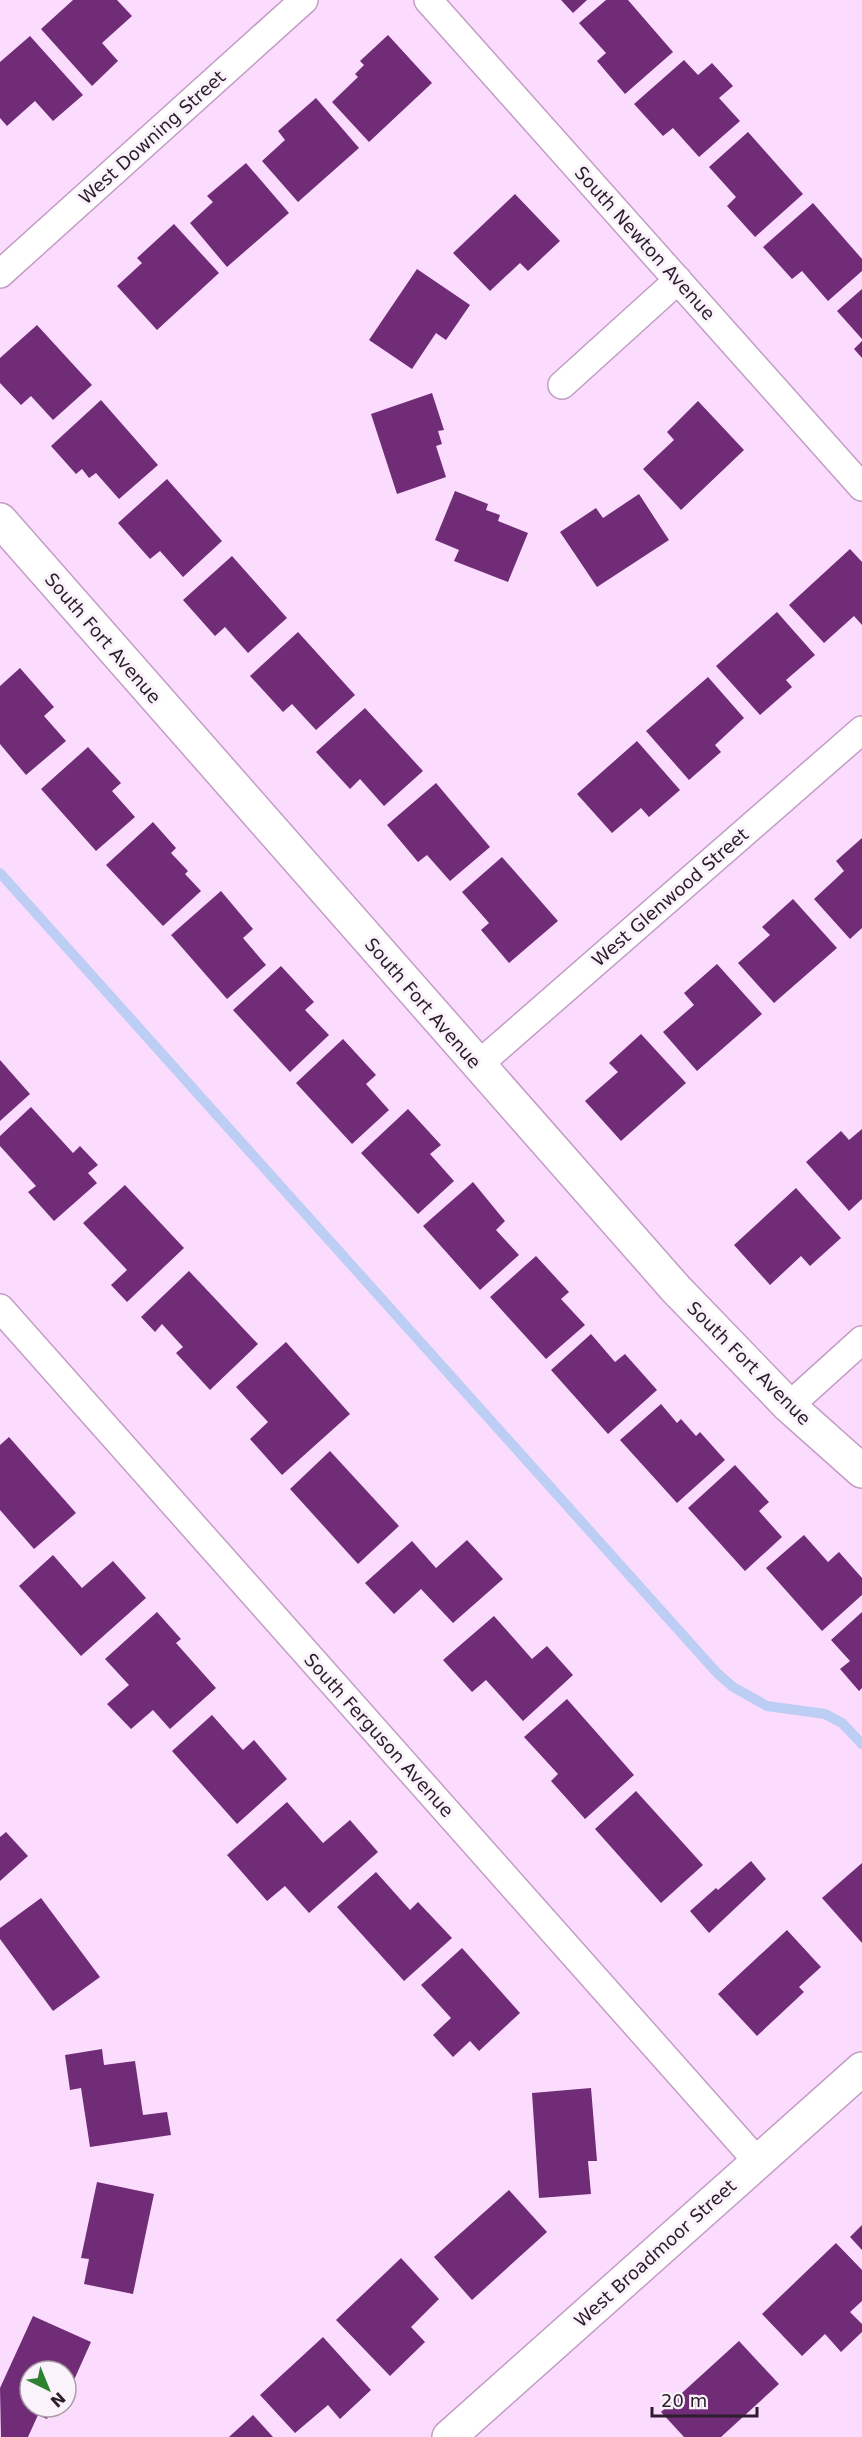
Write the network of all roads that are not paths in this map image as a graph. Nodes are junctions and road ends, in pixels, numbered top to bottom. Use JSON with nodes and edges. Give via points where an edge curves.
{"nodes":[{"id":1,"x":304,"y":0,"type":"edge"},
{"id":2,"x":428,"y":0,"type":"edge"},
{"id":3,"x":0,"y":274,"type":"edge"},
{"id":4,"x":678,"y":280,"type":"junction"},
{"id":5,"x":562,"y":385,"type":"dead end"},
{"id":6,"x":862,"y":487,"type":"edge"},
{"id":7,"x":0,"y":520,"type":"edge"},
{"id":8,"x":862,"y":730,"type":"edge"},
{"id":9,"x":478,"y":1065,"type":"junction"},
{"id":10,"x":0,"y":1308,"type":"edge"},
{"id":11,"x":862,"y":1340,"type":"edge"},
{"id":12,"x":789,"y":1406,"type":"junction"},
{"id":13,"x":862,"y":1471,"type":"edge"},
{"id":14,"x":862,"y":2069,"type":"edge"},
{"id":15,"x":758,"y":2162,"type":"junction"},
{"id":16,"x":448,"y":2437,"type":"edge"}],
"edges":[{"from":1,"to":3,"type":"street","name":"West Downing Street"},
{"from":2,"to":4,"type":"street","name":"South Newton Avenue"},
{"from":4,"to":5,"type":"street"},
{"from":4,"to":6,"type":"street","name":"South Newton Avenue"},
{"from":7,"to":9,"type":"street","name":"South Fort Avenue"},
{"from":8,"to":9,"type":"street","name":"West Glenwood Street"},
{"from":9,"to":12,"type":"street","name":"South Fort Avenue","via":[[676,1289]]},
{"from":10,"to":15,"type":"street","name":"South Ferguson Avenue"},
{"from":11,"to":12,"type":"street"},
{"from":12,"to":13,"type":"street","name":"South Fort Avenue"},
{"from":14,"to":15,"type":"street","name":"West Broadmoor Street"},
{"from":15,"to":16,"type":"street","name":"West Broadmoor Street"}]}
